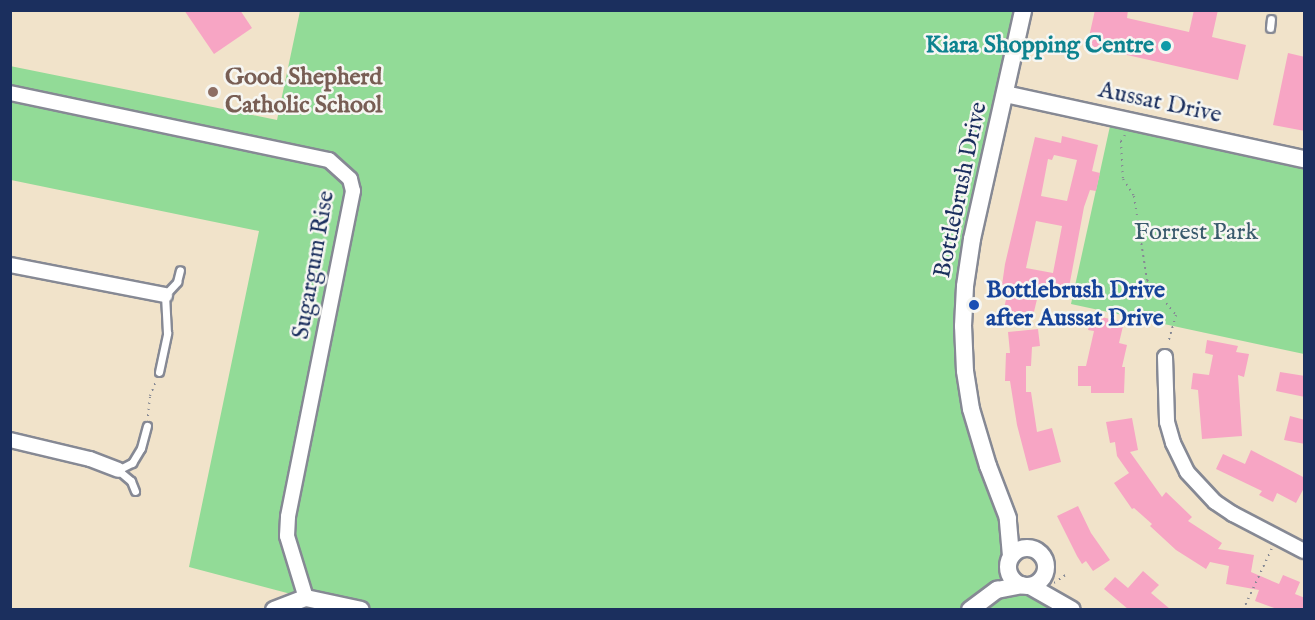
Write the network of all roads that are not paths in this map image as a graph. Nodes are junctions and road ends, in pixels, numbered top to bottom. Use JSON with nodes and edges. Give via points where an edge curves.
{"nodes":[{"id":1,"x":1023,"y":10,"type":"edge"},
{"id":2,"x":1271,"y":19,"type":"dead end"},
{"id":3,"x":1270,"y":28,"type":"dead end"},
{"id":4,"x":10,"y":93,"type":"edge"},
{"id":5,"x":1005,"y":94,"type":"junction"},
{"id":6,"x":1305,"y":159,"type":"edge"},
{"id":7,"x":10,"y":265,"type":"edge"},
{"id":8,"x":180,"y":270,"type":"dead end"},
{"id":9,"x":165,"y":295,"type":"junction"},
{"id":10,"x":1165,"y":357,"type":"road end"},
{"id":11,"x":159,"y":372,"type":"road end"},
{"id":12,"x":147,"y":426,"type":"road end"},
{"id":13,"x":10,"y":440,"type":"edge"},
{"id":14,"x":118,"y":470,"type":"junction"},
{"id":15,"x":135,"y":491,"type":"dead end"},
{"id":16,"x":1008,"y":518,"type":"junction"},
{"id":17,"x":1303,"y":546,"type":"edge"},
{"id":18,"x":1036,"y":550,"type":"junction"},
{"id":19,"x":1010,"y":563,"type":"junction"},
{"id":20,"x":1046,"y":570,"type":"junction"},
{"id":21,"x":1026,"y":585,"type":"junction"},
{"id":22,"x":996,"y":590,"type":"junction"},
{"id":23,"x":306,"y":598,"type":"junction"},
{"id":24,"x":1069,"y":607,"type":"edge"},
{"id":25,"x":274,"y":609,"type":"edge"},
{"id":26,"x":361,"y":609,"type":"edge"},
{"id":27,"x":970,"y":609,"type":"edge"}],
"edges":[{"from":1,"to":5,"type":"street","name":"Bottlebrush Drive"},
{"from":2,"to":3,"type":"lane"},
{"from":4,"to":23,"type":"street","name":"Sugargum Rise","via":[[328,160],[350,179],[353,191],[288,517],[287,536]]},
{"from":5,"to":6,"type":"street","name":"Aussat Drive"},
{"from":5,"to":16,"type":"street","name":"Bottlebrush Drive","via":[[972,239],[963,326],[971,409]]},
{"from":7,"to":9,"type":"street"},
{"from":8,"to":9,"type":"lane","via":[[177,282]]},
{"from":9,"to":11,"type":"lane","via":[[167,333]]},
{"from":10,"to":17,"type":"street","via":[[1167,422],[1187,472],[1215,502],[1277,537]]},
{"from":12,"to":14,"type":"lane","via":[[132,463]]},
{"from":13,"to":14,"type":"street","via":[[90,459]]},
{"from":14,"to":15,"type":"lane","via":[[131,481]]},
{"from":16,"to":18,"type":"street","name":"Bottlebrush Drive"},
{"from":16,"to":19,"type":"street","name":"Bottlebrush Drive"},
{"from":18,"to":19,"type":"street","via":[[1022,548]]},
{"from":18,"to":20,"type":"street","via":[[1044,558]]},
{"from":19,"to":21,"type":"street","via":[[1014,580]]},
{"from":19,"to":22,"type":"street"},
{"from":20,"to":21,"type":"street","via":[[1039,582]]},
{"from":20,"to":24,"type":"street"},
{"from":21,"to":22,"type":"street"},
{"from":21,"to":24,"type":"street"},
{"from":22,"to":27,"type":"street"},
{"from":23,"to":25,"type":"street"},
{"from":23,"to":26,"type":"street"}]}
